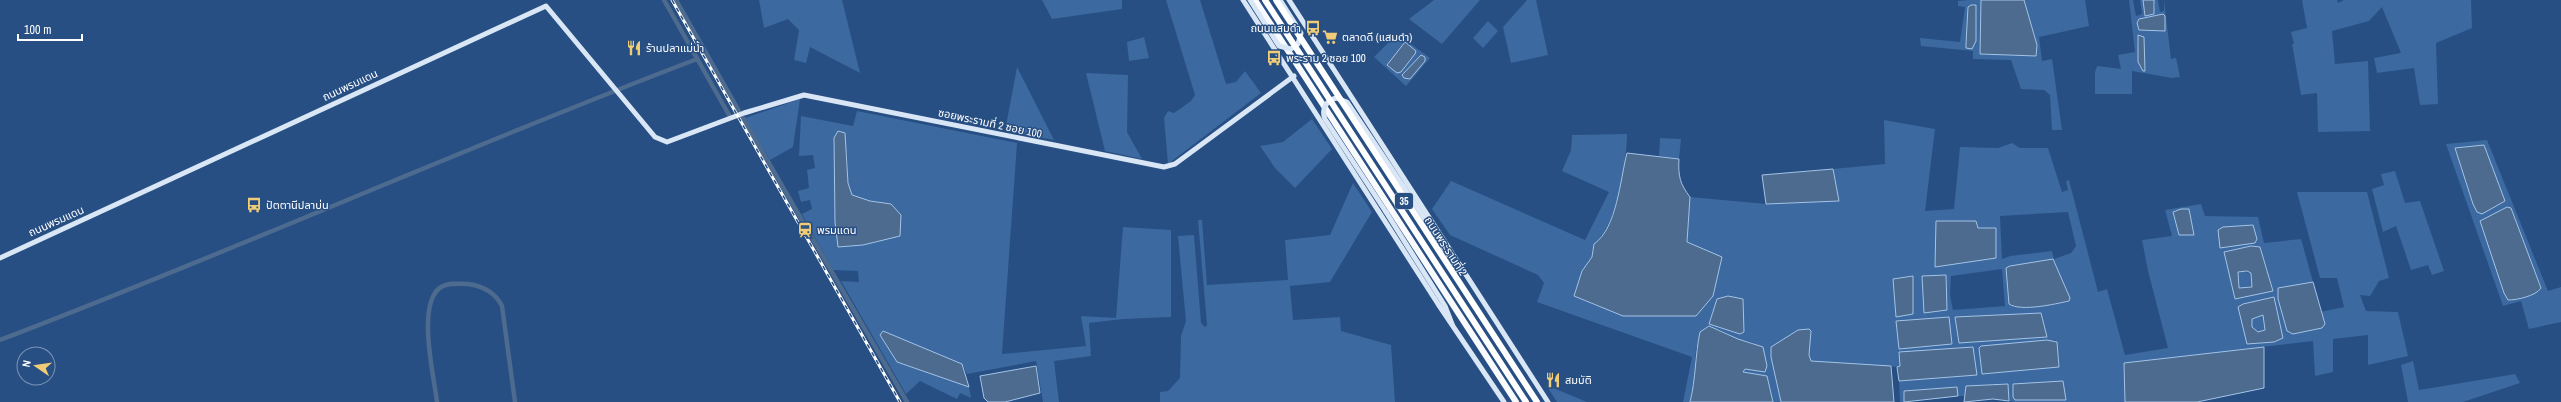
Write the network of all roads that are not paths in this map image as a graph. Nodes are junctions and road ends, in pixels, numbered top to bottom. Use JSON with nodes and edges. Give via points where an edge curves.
{"nodes":[{"id":1,"x":1243,"y":0,"type":"edge"},
{"id":2,"x":1250,"y":0,"type":"edge"},
{"id":3,"x":1255,"y":0,"type":"edge"},
{"id":4,"x":1265,"y":0,"type":"edge"},
{"id":5,"x":1275,"y":0,"type":"edge"},
{"id":6,"x":1280,"y":0,"type":"edge"},
{"id":7,"x":1289,"y":0,"type":"edge"},
{"id":8,"x":1294,"y":76,"type":"junction"},
{"id":9,"x":662,"y":141,"type":"joint"},
{"id":10,"x":0,"y":258,"type":"edge"},
{"id":11,"x":1476,"y":292,"type":"junction"},
{"id":12,"x":1453,"y":327,"type":"junction"},
{"id":13,"x":1504,"y":402,"type":"edge"},
{"id":14,"x":1516,"y":402,"type":"edge"},
{"id":15,"x":1526,"y":402,"type":"edge"},
{"id":16,"x":1536,"y":402,"type":"edge"},
{"id":17,"x":1548,"y":402,"type":"edge"}],
"edges":[{"from":1,"to":8,"type":"main road","number":"35"},
{"from":2,"to":6,"type":"main road","bridge":true,"via":[[1279,46],[1291,49],[1298,44],[1301,33]]},
{"from":3,"to":14,"type":"highway","number":"35"},
{"from":4,"to":15,"type":"highway","bridge":true},
{"from":5,"to":16,"type":"highway","bridge":true},
{"from":7,"to":11,"type":"main road","name":"ถนนพระรามที่ 2","number":"35"},
{"from":8,"to":9,"type":"main road","name":"ซอยพระรามที่ 2 ซอย 100","via":[[1175,164],[1164,167],[804,95],[740,114],[672,142]]},
{"from":8,"to":12,"type":"main road","number":"35"},
{"from":9,"to":10,"type":"main road","name":"ถนนพรมแดน","via":[[655,137],[546,6]]},
{"from":11,"to":12,"type":"main road","bridge":true,"via":[[1446,252],[1347,102],[1336,98],[1328,102],[1324,109],[1325,119],[1445,306]]},
{"from":11,"to":17,"type":"main road","name":"ถนนพระรามที่ 2","number":"35"},
{"from":12,"to":13,"type":"main road","number":"35"}]}
